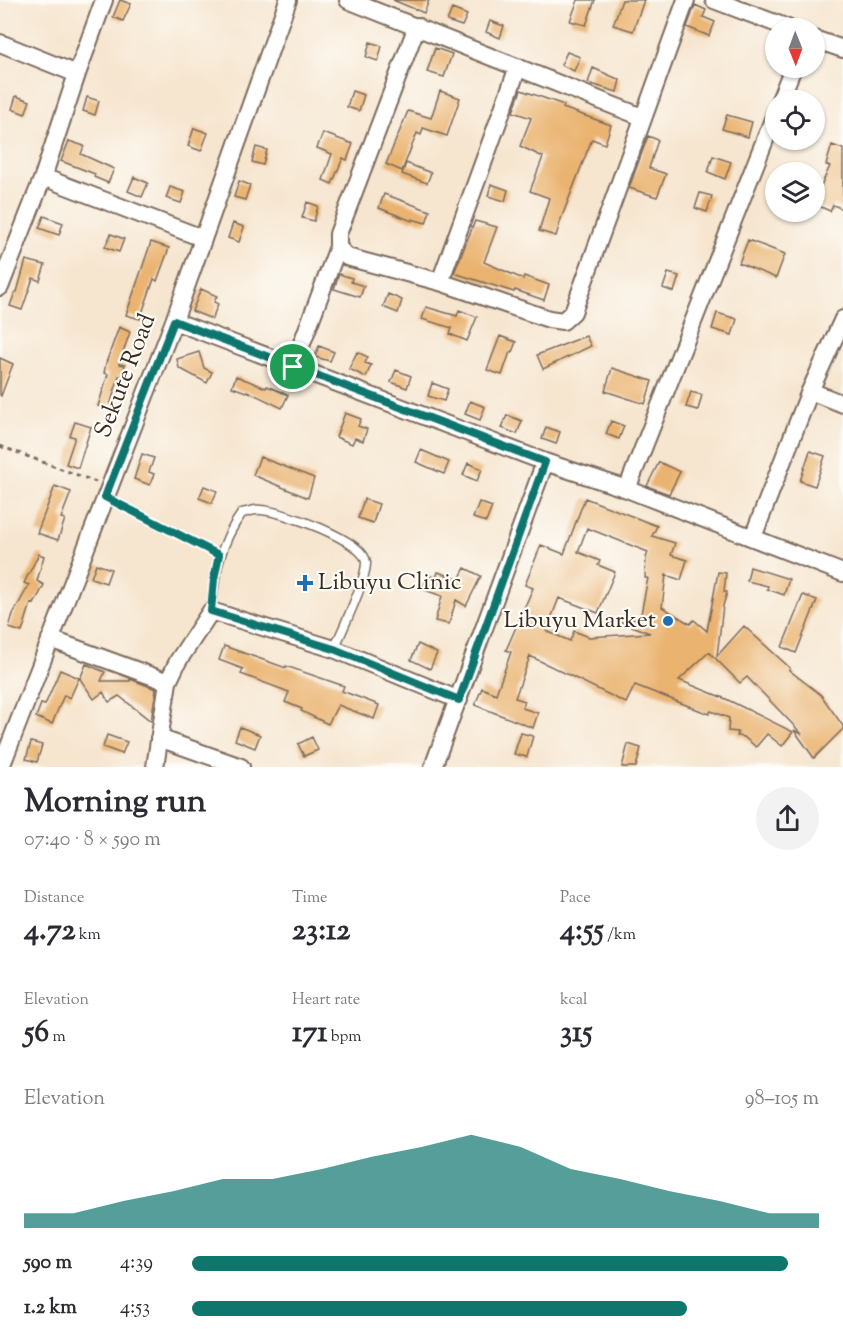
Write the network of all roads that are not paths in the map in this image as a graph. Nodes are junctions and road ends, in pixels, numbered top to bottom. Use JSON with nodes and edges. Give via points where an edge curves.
{"nodes":[{"id":1,"x":104,"y":0,"type":"edge"},
{"id":2,"x":288,"y":0,"type":"edge"},
{"id":3,"x":348,"y":0,"type":"edge"},
{"id":4,"x":686,"y":0,"type":"edge"},
{"id":5,"x":714,"y":0,"type":"edge"},
{"id":6,"x":765,"y":19,"type":"edge"},
{"id":7,"x":417,"y":26,"type":"junction"},
{"id":8,"x":0,"y":43,"type":"edge"},
{"id":9,"x":825,"y":43,"type":"edge"},
{"id":10,"x":843,"y":50,"type":"edge"},
{"id":11,"x":518,"y":67,"type":"junction"},
{"id":12,"x":77,"y":74,"type":"junction"},
{"id":13,"x":642,"y":117,"type":"junction"},
{"id":14,"x":765,"y":140,"type":"edge"},
{"id":15,"x":43,"y":177,"type":"junction"},
{"id":16,"x":202,"y":238,"type":"junction"},
{"id":17,"x":338,"y":247,"type":"junction"},
{"id":18,"x":440,"y":282,"type":"junction"},
{"id":19,"x":0,"y":287,"type":"edge"},
{"id":20,"x":843,"y":320,"type":"edge"},
{"id":21,"x":174,"y":321,"type":"junction"},
{"id":22,"x":293,"y":367,"type":"junction"},
{"id":23,"x":810,"y":391,"type":"junction"},
{"id":24,"x":843,"y":404,"type":"edge"},
{"id":25,"x":545,"y":462,"type":"junction"},
{"id":26,"x":627,"y":489,"type":"junction"},
{"id":27,"x":753,"y":537,"type":"junction"},
{"id":28,"x":843,"y":573,"type":"edge"},
{"id":29,"x":211,"y":611,"type":"junction"},
{"id":30,"x":50,"y":639,"type":"junction"},
{"id":31,"x":334,"y":649,"type":"junction"},
{"id":32,"x":168,"y":682,"type":"junction"},
{"id":33,"x":459,"y":700,"type":"junction"},
{"id":34,"x":159,"y":738,"type":"junction"},
{"id":35,"x":1,"y":767,"type":"edge"},
{"id":36,"x":155,"y":767,"type":"edge"},
{"id":37,"x":241,"y":767,"type":"edge"},
{"id":38,"x":433,"y":767,"type":"edge"}],
"edges":[{"from":1,"to":12,"type":"street"},
{"from":2,"to":16,"type":"street","name":"Sekute Road"},
{"from":3,"to":7,"type":"street"},
{"from":4,"to":13,"type":"street"},
{"from":5,"to":6,"type":"street"},
{"from":7,"to":11,"type":"street"},
{"from":7,"to":17,"type":"street","via":[[338,234]]},
{"from":8,"to":12,"type":"street"},
{"from":9,"to":10,"type":"street"},
{"from":11,"to":13,"type":"street"},
{"from":11,"to":18,"type":"street"},
{"from":12,"to":15,"type":"street"},
{"from":13,"to":18,"type":"street","via":[[573,312],[563,321]]},
{"from":14,"to":26,"type":"street"},
{"from":15,"to":16,"type":"street"},
{"from":15,"to":19,"type":"street"},
{"from":16,"to":21,"type":"street","name":"Sekute Road"},
{"from":17,"to":18,"type":"street","via":[[346,257]]},
{"from":17,"to":22,"type":"street"},
{"from":20,"to":23,"type":"street"},
{"from":21,"to":22,"type":"street"},
{"from":21,"to":30,"type":"street","name":"Sekute Road"},
{"from":22,"to":25,"type":"street"},
{"from":23,"to":24,"type":"street"},
{"from":23,"to":27,"type":"street"},
{"from":25,"to":26,"type":"street"},
{"from":25,"to":33,"type":"street"},
{"from":26,"to":27,"type":"street"},
{"from":27,"to":28,"type":"street"},
{"from":29,"to":31,"type":"street"},
{"from":29,"to":31,"type":"lane","via":[[219,555],[242,513],[260,510],[315,525],[360,550],[366,560],[365,573]]},
{"from":29,"to":32,"type":"street"},
{"from":30,"to":32,"type":"street"},
{"from":30,"to":35,"type":"street","name":"Sekute Road"},
{"from":31,"to":33,"type":"street"},
{"from":32,"to":34,"type":"street"},
{"from":33,"to":38,"type":"street"},
{"from":34,"to":36,"type":"street"},
{"from":34,"to":37,"type":"street"}]}
